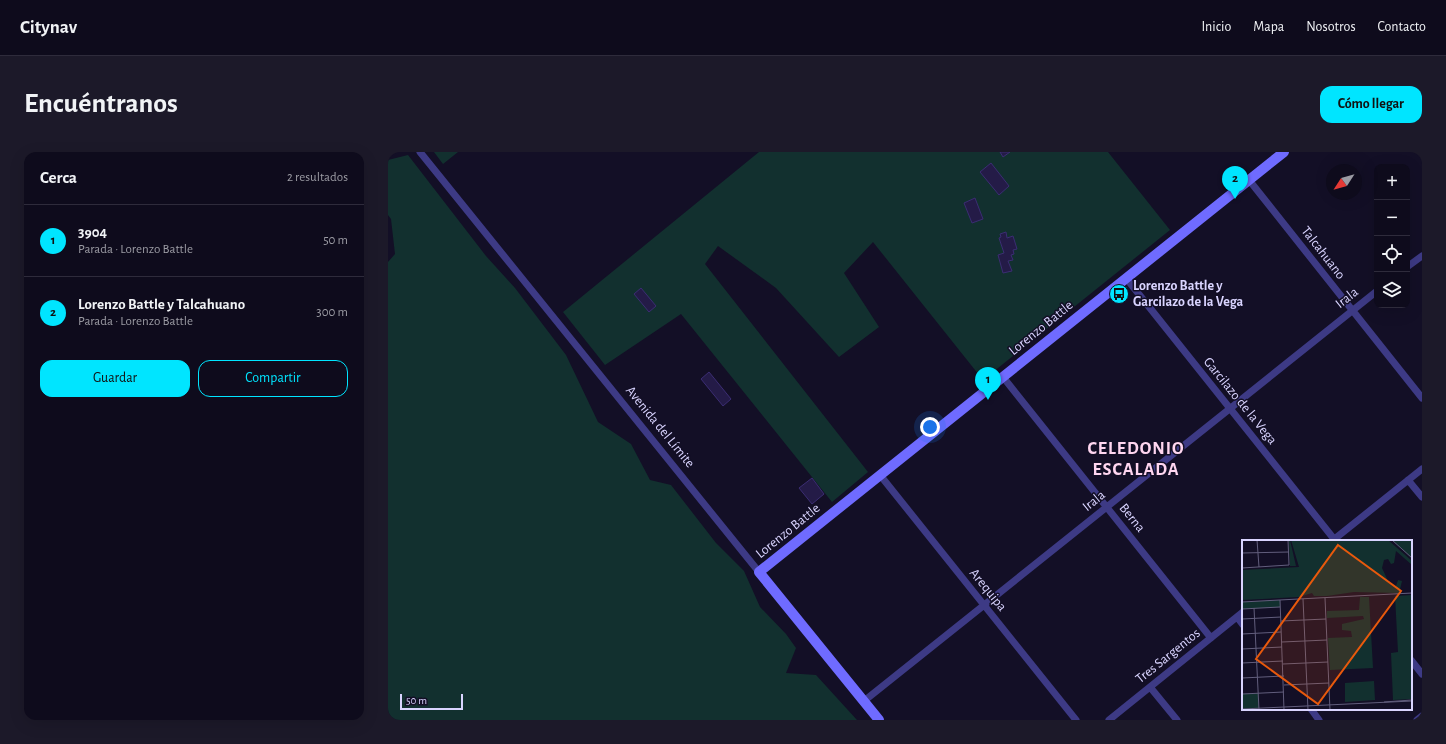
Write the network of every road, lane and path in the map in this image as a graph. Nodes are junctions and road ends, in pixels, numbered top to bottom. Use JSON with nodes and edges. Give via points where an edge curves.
{"nodes":[{"id":1,"x":420,"y":152,"type":"edge"},
{"id":2,"x":1284,"y":152,"type":"edge"},
{"id":3,"x":1249,"y":180,"type":"junction"},
{"id":4,"x":1422,"y":256,"type":"edge"},
{"id":5,"x":1410,"y":265,"type":"edge"},
{"id":6,"x":1126,"y":278,"type":"junction"},
{"id":7,"x":1374,"y":293,"type":"edge"},
{"id":8,"x":1352,"y":311,"type":"junction"},
{"id":9,"x":1003,"y":377,"type":"junction"},
{"id":10,"x":1422,"y":398,"type":"edge"},
{"id":11,"x":1230,"y":408,"type":"junction"},
{"id":12,"x":1422,"y":469,"type":"edge"},
{"id":13,"x":880,"y":475,"type":"junction"},
{"id":14,"x":1408,"y":480,"type":"junction"},
{"id":15,"x":1422,"y":497,"type":"edge"},
{"id":16,"x":1107,"y":507,"type":"junction"},
{"id":17,"x":1333,"y":540,"type":"edge"},
{"id":18,"x":759,"y":572,"type":"junction"},
{"id":19,"x":984,"y":605,"type":"junction"},
{"id":20,"x":1242,"y":613,"type":"edge"},
{"id":21,"x":1237,"y":617,"type":"junction"},
{"id":22,"x":1242,"y":624,"type":"edge"},
{"id":23,"x":1211,"y":638,"type":"junction"},
{"id":24,"x":1412,"y":661,"type":"edge"},
{"id":25,"x":1422,"y":674,"type":"edge"},
{"id":26,"x":1150,"y":687,"type":"junction"},
{"id":27,"x":864,"y":701,"type":"junction"},
{"id":28,"x":1311,"y":710,"type":"edge"},
{"id":29,"x":1422,"y":716,"type":"edge"},
{"id":30,"x":879,"y":720,"type":"edge"},
{"id":31,"x":1076,"y":720,"type":"edge"},
{"id":32,"x":1109,"y":720,"type":"edge"},
{"id":33,"x":1177,"y":720,"type":"edge"},
{"id":34,"x":1319,"y":720,"type":"edge"},
{"id":35,"x":1417,"y":720,"type":"edge"}],
"edges":[{"from":1,"to":18,"type":"street","name":"Avenida del Límite"},
{"from":2,"to":3,"type":"street","name":"Lorenzo Battle"},
{"from":3,"to":6,"type":"street","name":"Lorenzo Battle"},
{"from":3,"to":8,"type":"street","name":"Talcahuano"},
{"from":4,"to":5,"type":"street"},
{"from":6,"to":9,"type":"street","name":"Lorenzo Battle"},
{"from":6,"to":11,"type":"street","name":"Garcilazo de la Vega"},
{"from":7,"to":8,"type":"street","name":"Irala"},
{"from":8,"to":10,"type":"street","name":"Talcahuano"},
{"from":8,"to":11,"type":"street","name":"Irala"},
{"from":9,"to":13,"type":"street","name":"Lorenzo Battle"},
{"from":9,"to":16,"type":"street","name":"Berna"},
{"from":11,"to":16,"type":"street","name":"Irala"},
{"from":11,"to":17,"type":"street","name":"Garcilazo de la Vega"},
{"from":12,"to":14,"type":"street"},
{"from":13,"to":18,"type":"street","name":"Lorenzo Battle"},
{"from":13,"to":19,"type":"street","name":"Arequipa"},
{"from":14,"to":15,"type":"street"},
{"from":14,"to":17,"type":"street"},
{"from":16,"to":19,"type":"street","name":"Irala"},
{"from":16,"to":23,"type":"street","name":"Berna"},
{"from":18,"to":27,"type":"street","name":"Avenida del Límite"},
{"from":19,"to":27,"type":"street","name":"Irala"},
{"from":19,"to":31,"type":"street","name":"Arequipa"},
{"from":20,"to":21,"type":"street","name":"Tres Sargentos"},
{"from":21,"to":22,"type":"street"},
{"from":21,"to":23,"type":"street","name":"Tres Sargentos"},
{"from":23,"to":26,"type":"street","name":"Tres Sargentos"},
{"from":24,"to":25,"type":"street"},
{"from":26,"to":32,"type":"street","name":"Tres Sargentos"},
{"from":26,"to":33,"type":"street"},
{"from":27,"to":30,"type":"street","name":"Avenida del Límite"},
{"from":28,"to":34,"type":"street"},
{"from":29,"to":35,"type":"street"}]}
